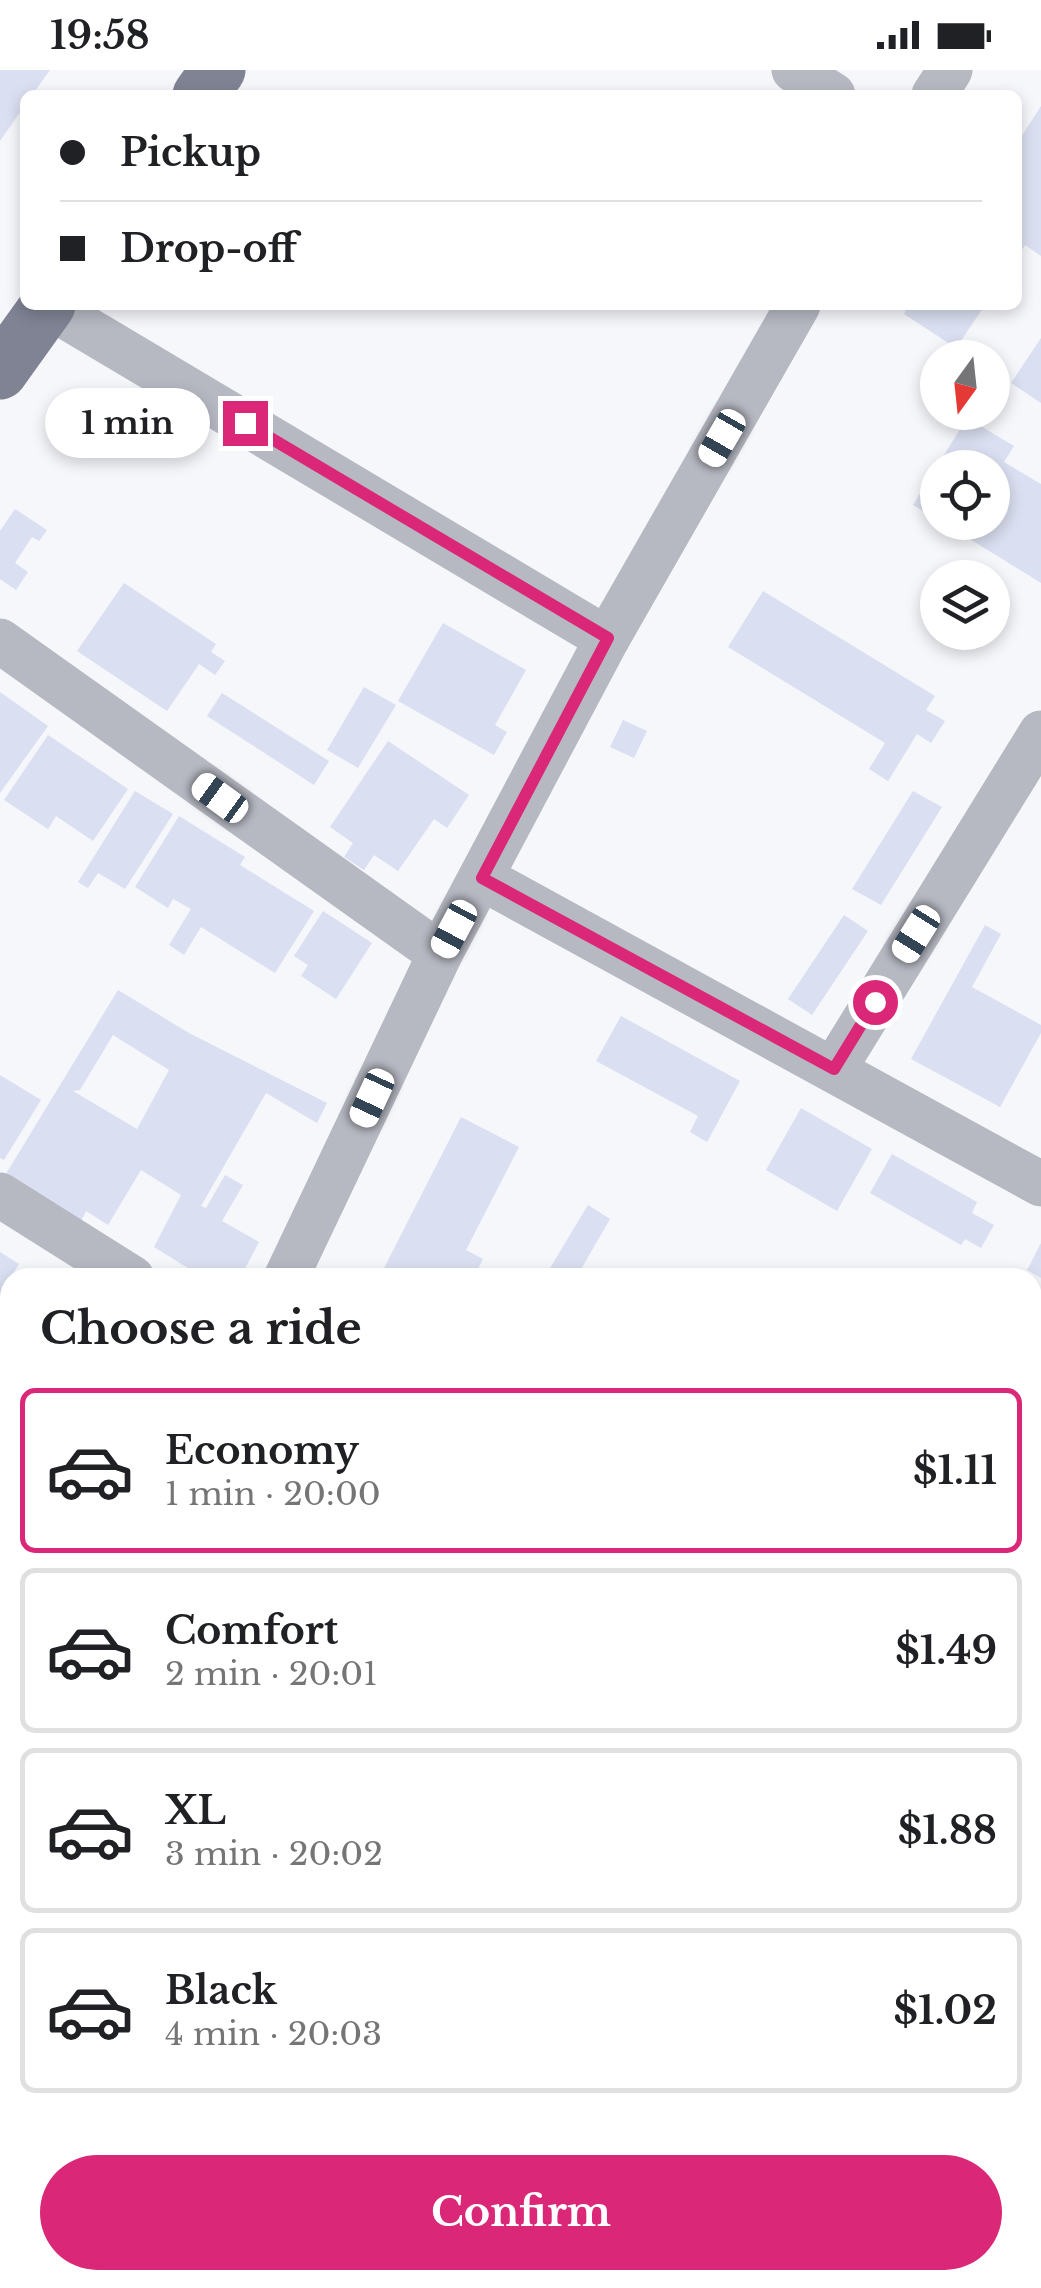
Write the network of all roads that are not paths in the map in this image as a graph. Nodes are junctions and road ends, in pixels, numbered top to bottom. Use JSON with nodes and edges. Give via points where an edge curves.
{"nodes":[{"id":1,"x":794,"y":70,"type":"edge"},
{"id":2,"x":825,"y":90,"type":"edge"},
{"id":3,"x":44,"y":310,"type":"edge"},
{"id":4,"x":56,"y":310,"type":"edge"},
{"id":5,"x":795,"y":310,"type":"edge"},
{"id":6,"x":0,"y":372,"type":"edge"},
{"id":7,"x":608,"y":638,"type":"junction"},
{"id":8,"x":0,"y":641,"type":"edge"},
{"id":9,"x":1041,"y":733,"type":"edge"},
{"id":10,"x":482,"y":878,"type":"junction"},
{"id":11,"x":440,"y":954,"type":"junction"},
{"id":12,"x":834,"y":1069,"type":"junction"},
{"id":13,"x":1041,"y":1184,"type":"edge"},
{"id":14,"x":0,"y":1195,"type":"edge"},
{"id":15,"x":116,"y":1268,"type":"edge"},
{"id":16,"x":291,"y":1268,"type":"edge"}],
"edges":[{"from":1,"to":2,"type":"street"},
{"from":3,"to":6,"type":"main road"},
{"from":4,"to":7,"type":"street"},
{"from":5,"to":7,"type":"street"},
{"from":7,"to":10,"type":"street"},
{"from":8,"to":11,"type":"street"},
{"from":9,"to":12,"type":"street"},
{"from":10,"to":11,"type":"street"},
{"from":10,"to":12,"type":"street"},
{"from":11,"to":16,"type":"street"},
{"from":12,"to":13,"type":"street"},
{"from":14,"to":15,"type":"street"}]}
